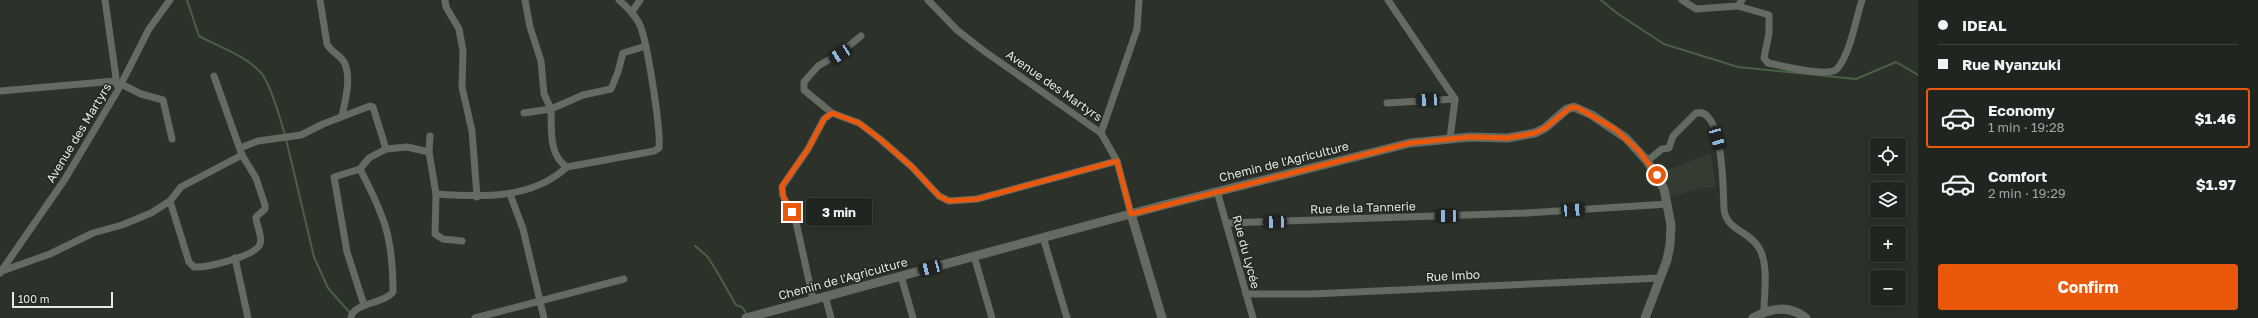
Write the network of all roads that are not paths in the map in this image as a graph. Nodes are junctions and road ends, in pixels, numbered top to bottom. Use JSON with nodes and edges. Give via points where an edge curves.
{"nodes":[{"id":1,"x":105,"y":0,"type":"edge"},
{"id":2,"x":170,"y":0,"type":"edge"},
{"id":3,"x":320,"y":0,"type":"edge"},
{"id":4,"x":445,"y":0,"type":"edge"},
{"id":5,"x":525,"y":0,"type":"edge"},
{"id":6,"x":619,"y":0,"type":"edge"},
{"id":7,"x":640,"y":0,"type":"edge"},
{"id":8,"x":928,"y":0,"type":"edge"},
{"id":9,"x":1139,"y":0,"type":"edge"},
{"id":10,"x":1388,"y":0,"type":"edge"},
{"id":11,"x":1682,"y":0,"type":"edge"},
{"id":12,"x":1742,"y":0,"type":"edge"},
{"id":13,"x":1862,"y":0,"type":"edge"},
{"id":14,"x":1738,"y":6,"type":"junction"},
{"id":15,"x":632,"y":12,"type":"junction"},
{"id":16,"x":861,"y":36,"type":"dead end"},
{"id":17,"x":646,"y":46,"type":"junction"},
{"id":18,"x":214,"y":76,"type":"dead end"},
{"id":19,"x":118,"y":85,"type":"junction"},
{"id":20,"x":0,"y":91,"type":"edge"},
{"id":21,"x":1455,"y":99,"type":"junction"},
{"id":22,"x":1386,"y":103,"type":"dead end"},
{"id":23,"x":551,"y":109,"type":"junction"},
{"id":24,"x":524,"y":113,"type":"dead end"},
{"id":25,"x":832,"y":113,"type":"junction"},
{"id":26,"x":342,"y":116,"type":"junction"},
{"id":27,"x":1101,"y":132,"type":"junction"},
{"id":28,"x":430,"y":136,"type":"dead end"},
{"id":29,"x":172,"y":139,"type":"dead end"},
{"id":30,"x":1450,"y":139,"type":"junction"},
{"id":31,"x":386,"y":148,"type":"junction"},
{"id":32,"x":241,"y":151,"type":"junction"},
{"id":33,"x":429,"y":152,"type":"junction"},
{"id":34,"x":1117,"y":161,"type":"junction"},
{"id":35,"x":1647,"y":161,"type":"junction"},
{"id":36,"x":567,"y":167,"type":"junction"},
{"id":37,"x":360,"y":169,"type":"junction"},
{"id":38,"x":1217,"y":191,"type":"junction"},
{"id":39,"x":436,"y":194,"type":"junction"},
{"id":40,"x":510,"y":194,"type":"junction"},
{"id":41,"x":477,"y":197,"type":"junction"},
{"id":42,"x":170,"y":201,"type":"junction"},
{"id":43,"x":1668,"y":204,"type":"junction"},
{"id":44,"x":1131,"y":214,"type":"junction"},
{"id":45,"x":1227,"y":224,"type":"junction"},
{"id":46,"x":1043,"y":237,"type":"junction"},
{"id":47,"x":462,"y":240,"type":"dead end"},
{"id":48,"x":974,"y":256,"type":"junction"},
{"id":49,"x":235,"y":258,"type":"junction"},
{"id":50,"x":1,"y":272,"type":"edge"},
{"id":51,"x":901,"y":276,"type":"junction"},
{"id":52,"x":1660,"y":278,"type":"junction"},
{"id":53,"x":624,"y":279,"type":"dead end"},
{"id":54,"x":1246,"y":294,"type":"junction"},
{"id":55,"x":825,"y":296,"type":"junction"},
{"id":56,"x":813,"y":299,"type":"junction"},
{"id":57,"x":540,"y":302,"type":"junction"},
{"id":58,"x":364,"y":305,"type":"junction"},
{"id":59,"x":1764,"y":311,"type":"junction"},
{"id":60,"x":248,"y":318,"type":"edge"},
{"id":61,"x":351,"y":318,"type":"edge"},
{"id":62,"x":475,"y":318,"type":"edge"},
{"id":63,"x":544,"y":318,"type":"edge"},
{"id":64,"x":746,"y":318,"type":"edge"},
{"id":65,"x":832,"y":318,"type":"edge"},
{"id":66,"x":913,"y":318,"type":"edge"},
{"id":67,"x":992,"y":318,"type":"edge"},
{"id":68,"x":1067,"y":318,"type":"edge"},
{"id":69,"x":1162,"y":318,"type":"edge"},
{"id":70,"x":1253,"y":318,"type":"edge"},
{"id":71,"x":1645,"y":318,"type":"edge"},
{"id":72,"x":1753,"y":318,"type":"edge"},
{"id":73,"x":1806,"y":318,"type":"edge"}],
"edges":[{"from":1,"to":19,"type":"street"},
{"from":2,"to":19,"type":"street","name":"Avenue des Martyrs","via":[[149,29]]},
{"from":3,"to":26,"type":"street","via":[[327,44],[345,66],[346,92]]},
{"from":4,"to":41,"type":"street","via":[[458,29],[463,51],[462,87],[472,131]]},
{"from":5,"to":23,"type":"street","via":[[530,27],[541,61],[544,94]]},
{"from":6,"to":15,"type":"street"},
{"from":7,"to":15,"type":"street"},
{"from":8,"to":27,"type":"street","name":"Avenue des Martyrs","via":[[957,30],[984,51]]},
{"from":9,"to":27,"type":"street","via":[[1137,30]]},
{"from":10,"to":21,"type":"street"},
{"from":11,"to":14,"type":"street","via":[[1696,9]]},
{"from":12,"to":14,"type":"street"},
{"from":13,"to":14,"type":"street","via":[[1852,36],[1837,69],[1826,72],[1768,62],[1764,58],[1770,14]]},
{"from":15,"to":17,"type":"street","via":[[640,24]]},
{"from":16,"to":25,"type":"street","via":[[840,54],[818,66],[804,82],[804,90]]},
{"from":17,"to":23,"type":"street","via":[[622,53],[611,89],[584,95]]},
{"from":17,"to":36,"type":"street","via":[[659,148]]},
{"from":18,"to":32,"type":"street"},
{"from":19,"to":20,"type":"street"},
{"from":19,"to":29,"type":"street","via":[[163,100]]},
{"from":19,"to":50,"type":"street","name":"Avenue des Martyrs","via":[[65,179]]},
{"from":21,"to":22,"type":"street"},
{"from":21,"to":30,"type":"street"},
{"from":23,"to":24,"type":"street"},
{"from":23,"to":36,"type":"street","via":[[553,149],[556,157]]},
{"from":25,"to":34,"type":"street","via":[[859,123],[875,135],[912,167],[939,196],[949,201],[977,199]]},
{"from":25,"to":56,"type":"street","via":[[824,119],[808,149],[782,186],[783,196],[796,222]]},
{"from":26,"to":31,"type":"street","via":[[370,106],[374,107]]},
{"from":26,"to":32,"type":"street","via":[[302,135],[258,141]]},
{"from":27,"to":34,"type":"street","name":"Avenue des Martyrs"},
{"from":28,"to":33,"type":"street"},
{"from":30,"to":35,"type":"street","name":"Chemin de l'Agriculture","via":[[1508,138],[1535,133],[1567,109],[1574,107],[1615,129]]},
{"from":30,"to":38,"type":"street","name":"Chemin de l'Agriculture","via":[[1410,143]]},
{"from":31,"to":33,"type":"street","via":[[407,147]]},
{"from":31,"to":37,"type":"street","via":[[369,158]]},
{"from":32,"to":42,"type":"street","via":[[181,187]]},
{"from":32,"to":49,"type":"street","via":[[256,178],[265,209],[256,217],[261,243],[258,248]]},
{"from":33,"to":39,"type":"street"},
{"from":34,"to":44,"type":"street","name":"Avenue des Martyrs"},
{"from":35,"to":43,"type":"street","name":"Chemin de l'Agriculture","via":[[1657,175]]},
{"from":35,"to":59,"type":"street","via":[[1662,149],[1669,148],[1673,136],[1696,113],[1704,113],[1708,117],[1720,148],[1725,217],[1733,227],[1755,241],[1760,249],[1764,269]]},
{"from":36,"to":40,"type":"street","via":[[546,184]]},
{"from":37,"to":58,"type":"street","via":[[336,176],[333,180],[348,252]]},
{"from":37,"to":58,"type":"street","via":[[384,218],[392,259],[392,292],[385,300]]},
{"from":38,"to":44,"type":"street","name":"Chemin de l'Agriculture"},
{"from":38,"to":45,"type":"street","name":"Rue du Lycée"},
{"from":39,"to":41,"type":"street"},
{"from":39,"to":47,"type":"street","via":[[434,234],[443,239]]},
{"from":40,"to":41,"type":"street"},
{"from":40,"to":57,"type":"street","via":[[526,242]]},
{"from":42,"to":49,"type":"street","via":[[189,262],[200,267]]},
{"from":42,"to":50,"type":"street","via":[[136,220],[93,233],[50,254]]},
{"from":43,"to":45,"type":"street","name":"Rue de la Tannerie","via":[[1526,213]]},
{"from":43,"to":52,"type":"street","name":"Chemin de l'Agriculture","via":[[1670,245]]},
{"from":44,"to":46,"type":"street","name":"Chemin de l'Agriculture"},
{"from":44,"to":69,"type":"street"},
{"from":45,"to":54,"type":"street","name":"Rue du Lycée"},
{"from":46,"to":48,"type":"street","name":"Chemin de l'Agriculture"},
{"from":46,"to":68,"type":"street"},
{"from":48,"to":51,"type":"street","name":"Chemin de l'Agriculture"},
{"from":48,"to":67,"type":"street"},
{"from":49,"to":60,"type":"street"},
{"from":51,"to":55,"type":"street","name":"Chemin de l'Agriculture"},
{"from":51,"to":66,"type":"street"},
{"from":52,"to":54,"type":"street","name":"Rue Imbo","via":[[1311,294]]},
{"from":52,"to":71,"type":"street","name":"Chemin de l'Agriculture"},
{"from":53,"to":57,"type":"street"},
{"from":54,"to":70,"type":"street","name":"Rue du Lycée"},
{"from":55,"to":56,"type":"street","name":"Chemin de l'Agriculture"},
{"from":55,"to":65,"type":"street"},
{"from":56,"to":64,"type":"street","name":"Chemin de l'Agriculture"},
{"from":57,"to":62,"type":"street"},
{"from":57,"to":63,"type":"street"},
{"from":58,"to":61,"type":"street","via":[[353,313]]},
{"from":59,"to":72,"type":"street"},
{"from":59,"to":73,"type":"street","via":[[1789,310]]}]}
